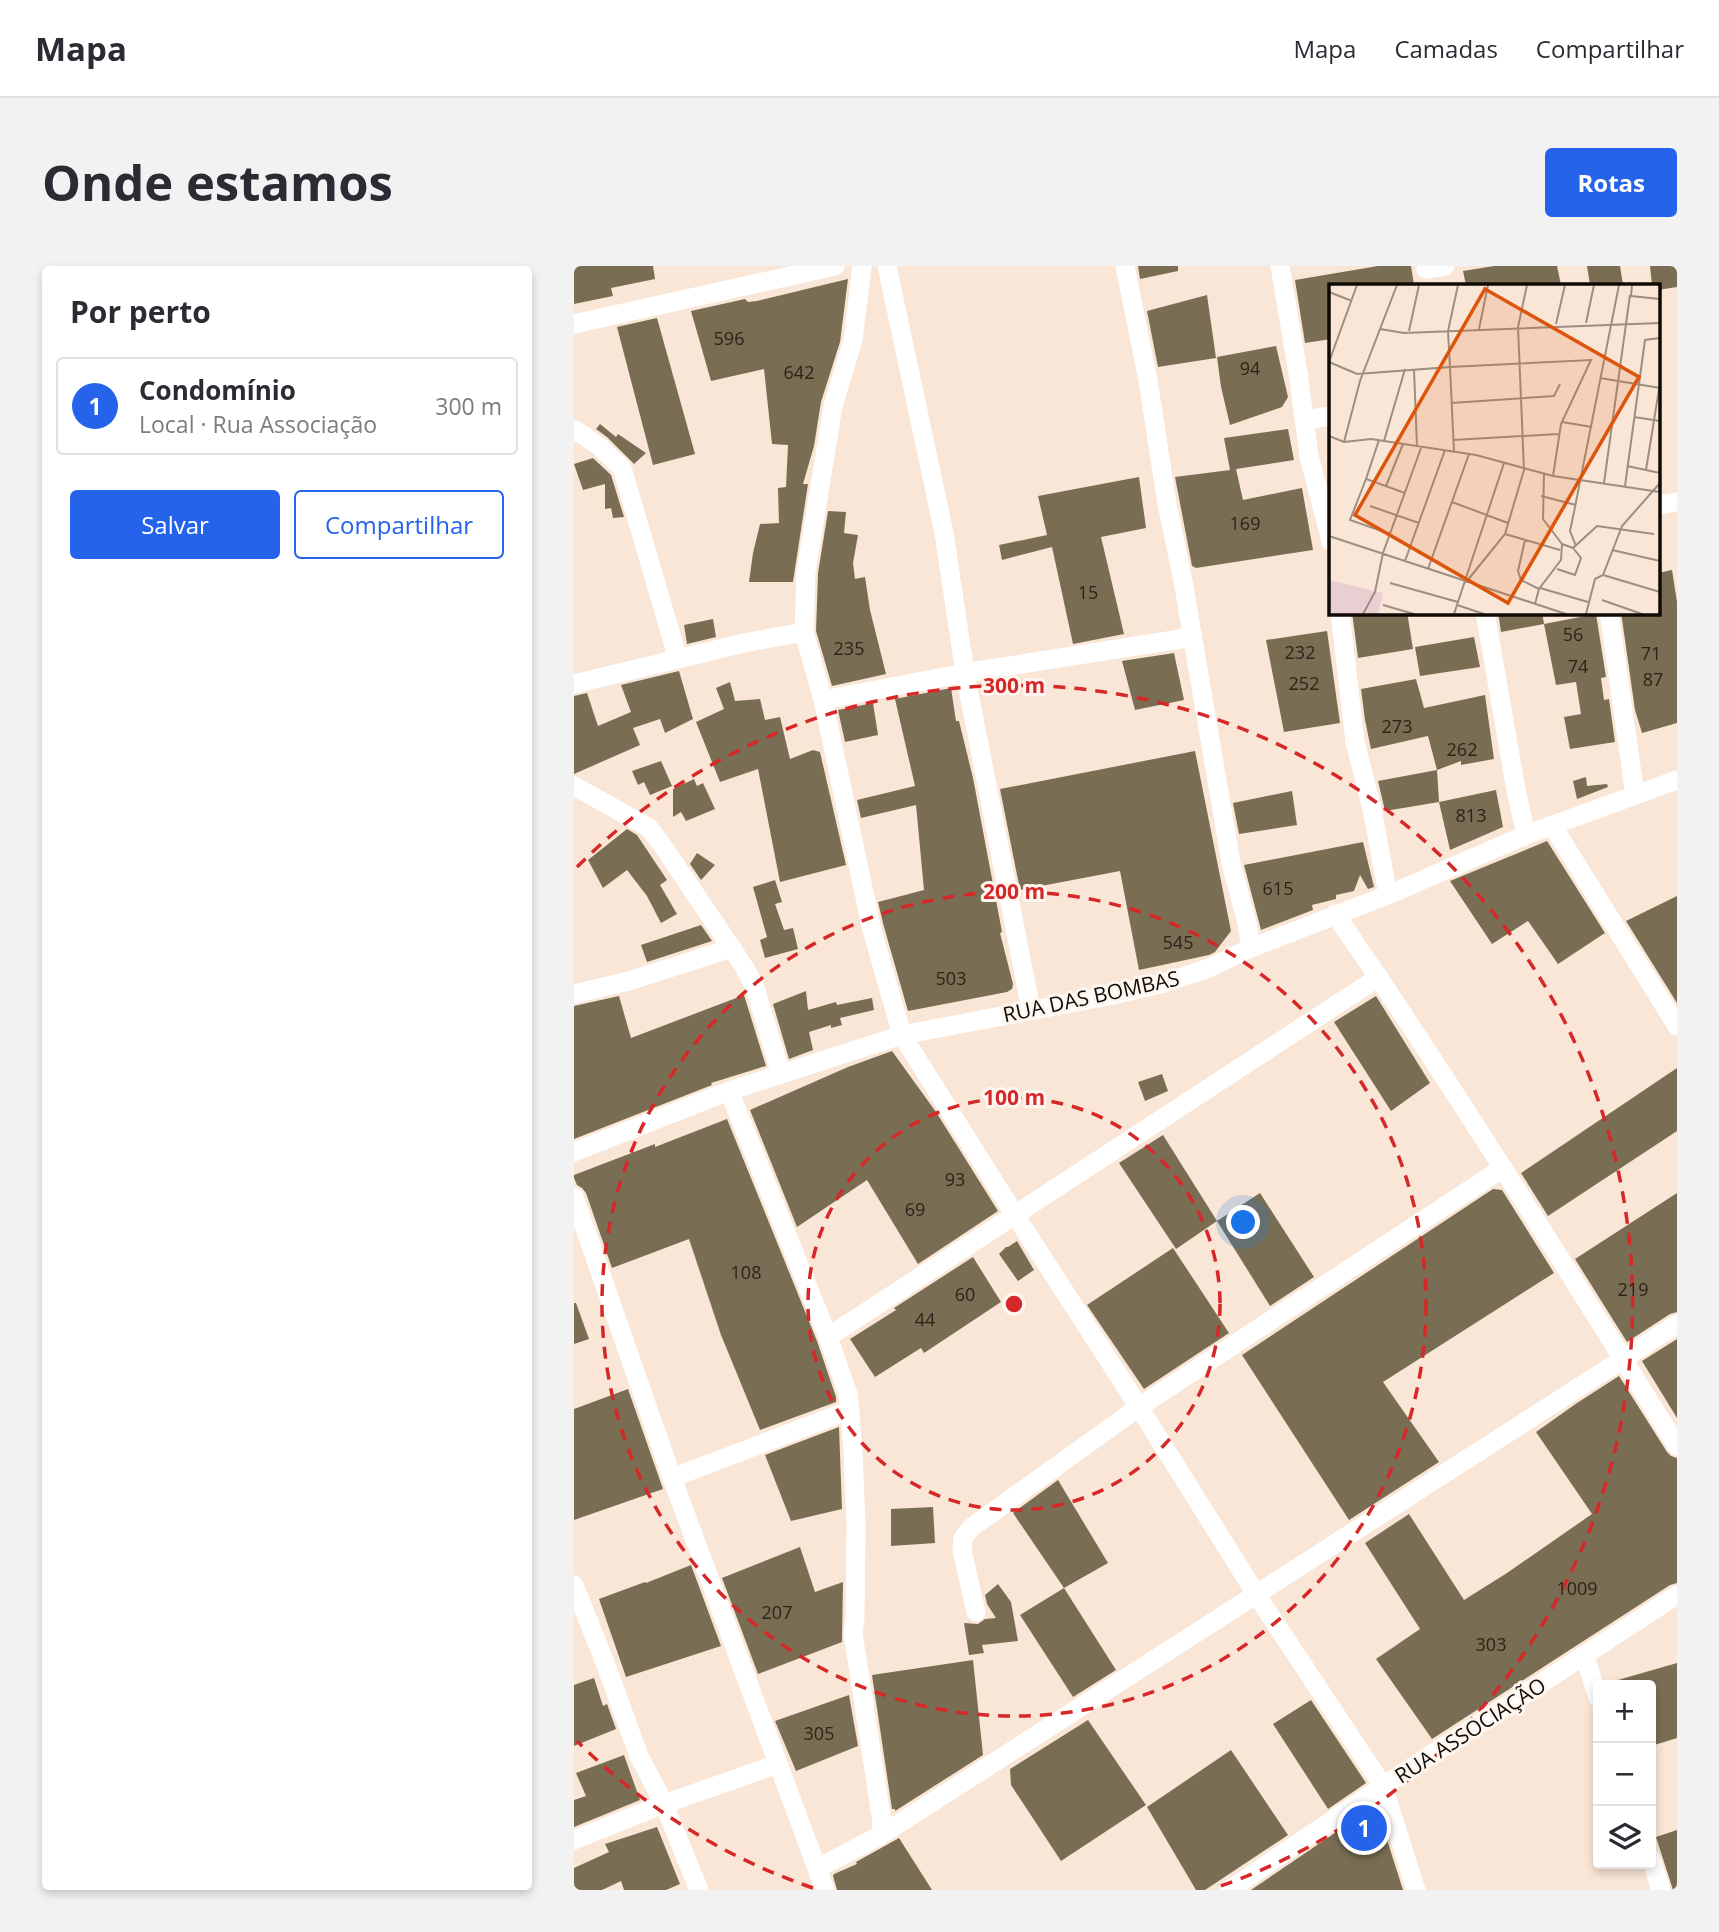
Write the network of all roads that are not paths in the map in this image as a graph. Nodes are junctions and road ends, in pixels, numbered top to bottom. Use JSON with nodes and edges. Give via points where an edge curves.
{"nodes":[{"id":1,"x":835,"y":266,"type":"edge"},
{"id":2,"x":862,"y":266,"type":"edge"},
{"id":3,"x":887,"y":266,"type":"edge"},
{"id":4,"x":1125,"y":266,"type":"edge"},
{"id":5,"x":1280,"y":266,"type":"edge"},
{"id":6,"x":574,"y":324,"type":"edge"},
{"id":7,"x":1329,"y":416,"type":"edge"},
{"id":8,"x":1304,"y":420,"type":"junction"},
{"id":9,"x":574,"y":430,"type":"edge"},
{"id":10,"x":1329,"y":534,"type":"edge"},
{"id":11,"x":1340,"y":614,"type":"edge"},
{"id":12,"x":1485,"y":614,"type":"edge"},
{"id":13,"x":1609,"y":614,"type":"edge"},
{"id":14,"x":804,"y":632,"type":"junction"},
{"id":15,"x":1193,"y":637,"type":"junction"},
{"id":16,"x":678,"y":659,"type":"junction"},
{"id":17,"x":965,"y":673,"type":"junction"},
{"id":18,"x":574,"y":684,"type":"edge"},
{"id":19,"x":822,"y":700,"type":"junction"},
{"id":20,"x":1677,"y":780,"type":"edge"},
{"id":21,"x":574,"y":786,"type":"edge"},
{"id":22,"x":1635,"y":795,"type":"junction"},
{"id":23,"x":1552,"y":825,"type":"junction"},
{"id":24,"x":1526,"y":835,"type":"junction"},
{"id":25,"x":1388,"y":895,"type":"junction"},
{"id":26,"x":1335,"y":914,"type":"junction"},
{"id":27,"x":732,"y":948,"type":"junction"},
{"id":28,"x":1251,"y":948,"type":"junction"},
{"id":29,"x":1379,"y":977,"type":"junction"},
{"id":30,"x":574,"y":994,"type":"edge"},
{"id":31,"x":1031,"y":1010,"type":"junction"},
{"id":32,"x":1677,"y":1026,"type":"edge"},
{"id":33,"x":902,"y":1035,"type":"junction"},
{"id":34,"x":781,"y":1074,"type":"junction"},
{"id":35,"x":729,"y":1091,"type":"junction"},
{"id":36,"x":574,"y":1152,"type":"edge"},
{"id":37,"x":1503,"y":1168,"type":"junction"},
{"id":38,"x":574,"y":1197,"type":"edge"},
{"id":39,"x":1015,"y":1215,"type":"junction"},
{"id":40,"x":1677,"y":1324,"type":"edge"},
{"id":41,"x":828,"y":1337,"type":"junction"},
{"id":42,"x":1623,"y":1359,"type":"junction"},
{"id":43,"x":1139,"y":1407,"type":"junction"},
{"id":44,"x":850,"y":1410,"type":"junction"},
{"id":45,"x":1677,"y":1446,"type":"edge"},
{"id":46,"x":672,"y":1478,"type":"junction"},
{"id":47,"x":574,"y":1585,"type":"edge"},
{"id":48,"x":1256,"y":1594,"type":"junction"},
{"id":49,"x":1677,"y":1595,"type":"edge"},
{"id":50,"x":976,"y":1612,"type":"dead end"},
{"id":51,"x":1585,"y":1656,"type":"junction"},
{"id":52,"x":1593,"y":1682,"type":"edge"},
{"id":53,"x":778,"y":1764,"type":"junction"},
{"id":54,"x":1383,"y":1786,"type":"junction"},
{"id":55,"x":664,"y":1804,"type":"junction"},
{"id":56,"x":881,"y":1835,"type":"junction"},
{"id":57,"x":574,"y":1840,"type":"edge"},
{"id":58,"x":818,"y":1868,"type":"junction"},
{"id":59,"x":1654,"y":1869,"type":"edge"},
{"id":60,"x":699,"y":1890,"type":"edge"},
{"id":61,"x":825,"y":1890,"type":"edge"},
{"id":62,"x":1229,"y":1890,"type":"edge"},
{"id":63,"x":1416,"y":1890,"type":"edge"},
{"id":64,"x":1661,"y":1890,"type":"edge"}],
"edges":[{"from":1,"to":6,"type":"street"},
{"from":2,"to":14,"type":"street","via":[[853,340],[833,405],[806,572]]},
{"from":3,"to":17,"type":"street","via":[[944,533]]},
{"from":4,"to":15,"type":"street"},
{"from":5,"to":8,"type":"street"},
{"from":7,"to":8,"type":"street"},
{"from":8,"to":10,"type":"street","via":[[1308,456]]},
{"from":9,"to":16,"type":"street","via":[[622,468]]},
{"from":11,"to":25,"type":"street","via":[[1355,742]]},
{"from":12,"to":24,"type":"street"},
{"from":13,"to":22,"type":"street"},
{"from":14,"to":16,"type":"street"},
{"from":14,"to":19,"type":"street"},
{"from":15,"to":17,"type":"street"},
{"from":15,"to":28,"type":"street","via":[[1231,863]]},
{"from":16,"to":18,"type":"street"},
{"from":17,"to":19,"type":"street"},
{"from":17,"to":31,"type":"street"},
{"from":19,"to":33,"type":"street","via":[[872,930]]},
{"from":20,"to":22,"type":"street","name":"RUA DAS BOMBAS"},
{"from":21,"to":27,"type":"street","via":[[648,827]]},
{"from":22,"to":23,"type":"street","name":"RUA DAS BOMBAS"},
{"from":23,"to":24,"type":"street","name":"RUA DAS BOMBAS"},
{"from":23,"to":32,"type":"street"},
{"from":24,"to":25,"type":"street","name":"RUA DAS BOMBAS"},
{"from":25,"to":26,"type":"street","name":"RUA DAS BOMBAS"},
{"from":26,"to":28,"type":"street","name":"RUA DAS BOMBAS"},
{"from":26,"to":29,"type":"street"},
{"from":27,"to":30,"type":"street"},
{"from":27,"to":34,"type":"street","via":[[755,988]]},
{"from":28,"to":31,"type":"street","name":"RUA DAS BOMBAS","via":[[1164,983]]},
{"from":29,"to":37,"type":"street"},
{"from":29,"to":39,"type":"street"},
{"from":31,"to":33,"type":"street","name":"RUA DAS BOMBAS"},
{"from":33,"to":34,"type":"street","name":"RUA DAS BOMBAS"},
{"from":33,"to":39,"type":"street"},
{"from":34,"to":35,"type":"street","name":"RUA DAS BOMBAS"},
{"from":35,"to":36,"type":"street","name":"RUA DAS BOMBAS"},
{"from":35,"to":41,"type":"street"},
{"from":37,"to":42,"type":"street"},
{"from":37,"to":43,"type":"street"},
{"from":38,"to":46,"type":"street"},
{"from":39,"to":41,"type":"street"},
{"from":39,"to":43,"type":"street"},
{"from":40,"to":42,"type":"street"},
{"from":41,"to":44,"type":"street"},
{"from":42,"to":45,"type":"street"},
{"from":42,"to":48,"type":"street"},
{"from":43,"to":48,"type":"street"},
{"from":43,"to":50,"type":"street","via":[[963,1538]]},
{"from":44,"to":46,"type":"street"},
{"from":44,"to":56,"type":"street","via":[[856,1524],[853,1633]]},
{"from":46,"to":53,"type":"street"},
{"from":47,"to":55,"type":"street","via":[[639,1756]]},
{"from":48,"to":54,"type":"street"},
{"from":48,"to":56,"type":"street"},
{"from":49,"to":51,"type":"street","name":"RUA ASSOCIAÇÃO"},
{"from":51,"to":52,"type":"street"},
{"from":51,"to":54,"type":"street","name":"RUA ASSOCIAÇÃO"},
{"from":53,"to":55,"type":"street"},
{"from":53,"to":58,"type":"street"},
{"from":54,"to":62,"type":"street","name":"RUA ASSOCIAÇÃO"},
{"from":54,"to":63,"type":"street"},
{"from":55,"to":57,"type":"street"},
{"from":55,"to":60,"type":"street"},
{"from":56,"to":58,"type":"street"},
{"from":58,"to":61,"type":"street"},
{"from":59,"to":64,"type":"street"}]}
